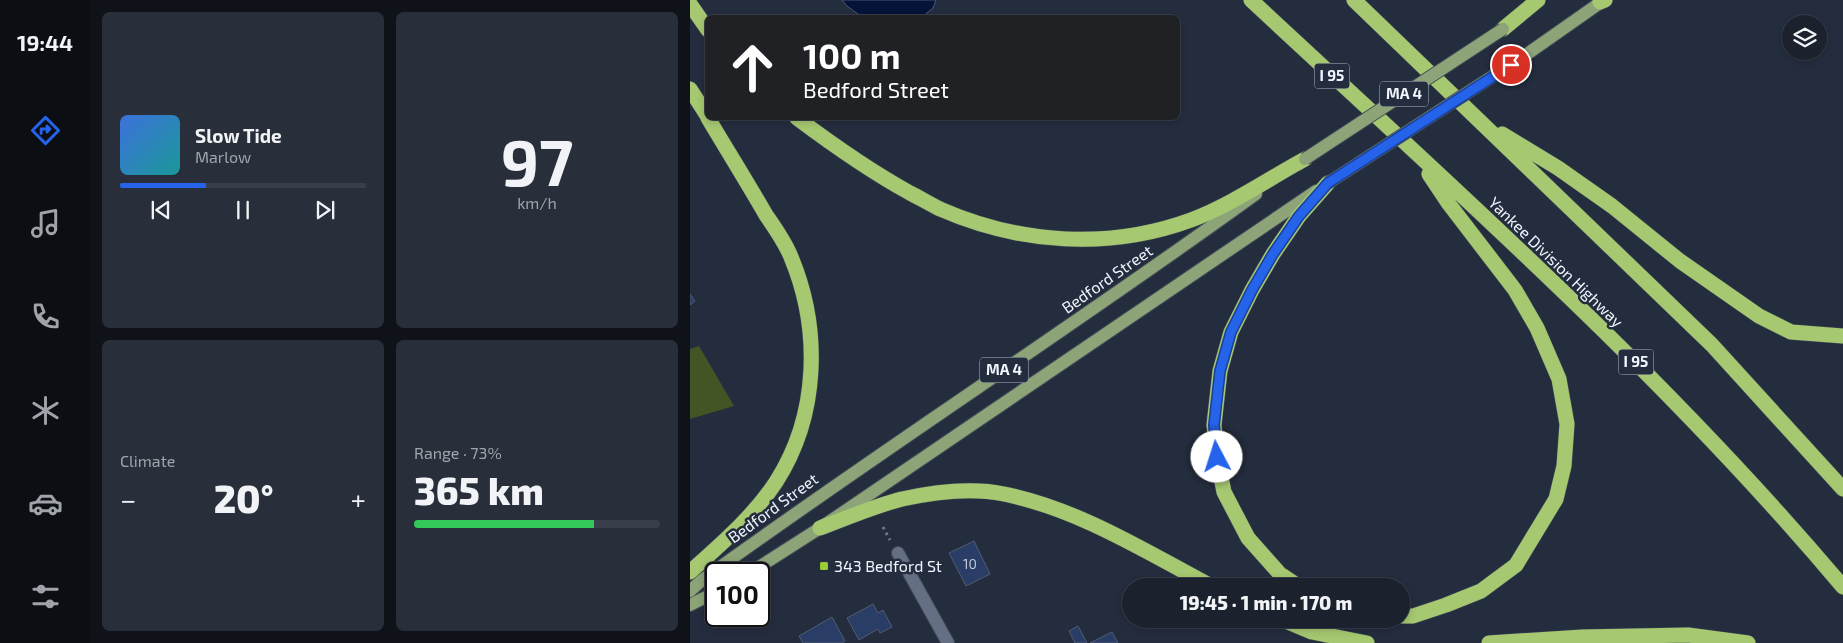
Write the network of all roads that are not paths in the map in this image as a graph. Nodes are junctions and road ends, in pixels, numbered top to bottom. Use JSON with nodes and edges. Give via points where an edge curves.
{"nodes":[{"id":1,"x":1250,"y":0,"type":"edge"},
{"id":2,"x":1354,"y":0,"type":"edge"},
{"id":3,"x":1538,"y":0,"type":"edge"},
{"id":4,"x":1547,"y":0,"type":"edge"},
{"id":5,"x":1603,"y":1,"type":"edge"},
{"id":6,"x":690,"y":4,"type":"edge"},
{"id":7,"x":705,"y":26,"type":"edge"},
{"id":8,"x":1502,"y":29,"type":"junction"},
{"id":9,"x":690,"y":89,"type":"edge"},
{"id":10,"x":705,"y":112,"type":"edge"},
{"id":11,"x":710,"y":120,"type":"edge"},
{"id":12,"x":800,"y":120,"type":"edge"},
{"id":13,"x":1479,"y":120,"type":"junction"},
{"id":14,"x":1414,"y":152,"type":"junction"},
{"id":15,"x":1305,"y":158,"type":"junction"},
{"id":16,"x":1328,"y":183,"type":"junction"},
{"id":17,"x":1843,"y":336,"type":"edge"},
{"id":18,"x":1843,"y":489,"type":"edge"},
{"id":19,"x":820,"y":528,"type":"junction"},
{"id":20,"x":898,"y":553,"type":"dead end"},
{"id":21,"x":767,"y":562,"type":"edge"},
{"id":22,"x":690,"y":572,"type":"edge"},
{"id":23,"x":1195,"y":578,"type":"edge"},
{"id":24,"x":1286,"y":578,"type":"edge"},
{"id":25,"x":1843,"y":587,"type":"edge"},
{"id":26,"x":690,"y":591,"type":"edge"},
{"id":27,"x":705,"y":598,"type":"edge"},
{"id":28,"x":690,"y":606,"type":"edge"},
{"id":29,"x":1410,"y":616,"type":"edge"},
{"id":30,"x":1302,"y":628,"type":"edge"},
{"id":31,"x":948,"y":643,"type":"edge"},
{"id":32,"x":1368,"y":643,"type":"edge"},
{"id":33,"x":1488,"y":643,"type":"edge"},
{"id":34,"x":1748,"y":643,"type":"edge"}],
"edges":[{"from":1,"to":14,"type":"highway","name":"Yankee Division Highway","number":"I 95"},
{"from":2,"to":13,"type":"highway"},
{"from":3,"to":8,"type":"highway"},
{"from":4,"to":8,"type":"main road","name":"Bedford Street","number":"MA 4"},
{"from":5,"to":16,"type":"main road","number":"MA 4","bridge":true},
{"from":6,"to":7,"type":"highway"},
{"from":8,"to":15,"type":"main road","name":"Bedford Street","number":"MA 4","bridge":true},
{"from":9,"to":10,"type":"highway"},
{"from":11,"to":22,"type":"highway","via":[[791,256],[801,286],[813,358],[804,417],[792,453],[775,483],[743,523]]},
{"from":12,"to":15,"type":"highway","via":[[880,176],[940,209],[1006,232],[1057,239],[1104,239],[1154,231],[1192,219],[1233,200]]},
{"from":13,"to":17,"type":"highway","via":[[1604,200],[1680,261],[1759,316],[1791,332]]},
{"from":13,"to":18,"type":"highway","via":[[1712,345]]},
{"from":14,"to":25,"type":"highway","name":"Yankee Division Highway","number":"I 95","via":[[1642,368],[1717,446]]},
{"from":14,"to":29,"type":"highway","via":[[1515,290],[1537,328],[1559,379],[1567,424],[1564,466],[1556,499],[1516,565],[1481,591]]},
{"from":15,"to":26,"type":"main road","name":"Bedford Street","number":"MA 4","via":[[1141,276],[831,487]]},
{"from":16,"to":19,"type":"main road","number":"MA 4"},
{"from":16,"to":24,"type":"highway","via":[[1299,216],[1273,254],[1231,332],[1220,371],[1214,425],[1224,492],[1248,538]]},
{"from":19,"to":21,"type":"main road","number":"MA 4"},
{"from":19,"to":23,"type":"highway","via":[[901,499],[966,491],[1002,494],[1079,518]]},
{"from":20,"to":31,"type":"street"},
{"from":27,"to":28,"type":"main road"},
{"from":30,"to":32,"type":"highway"},
{"from":33,"to":34,"type":"highway","via":[[1688,634]]}]}
